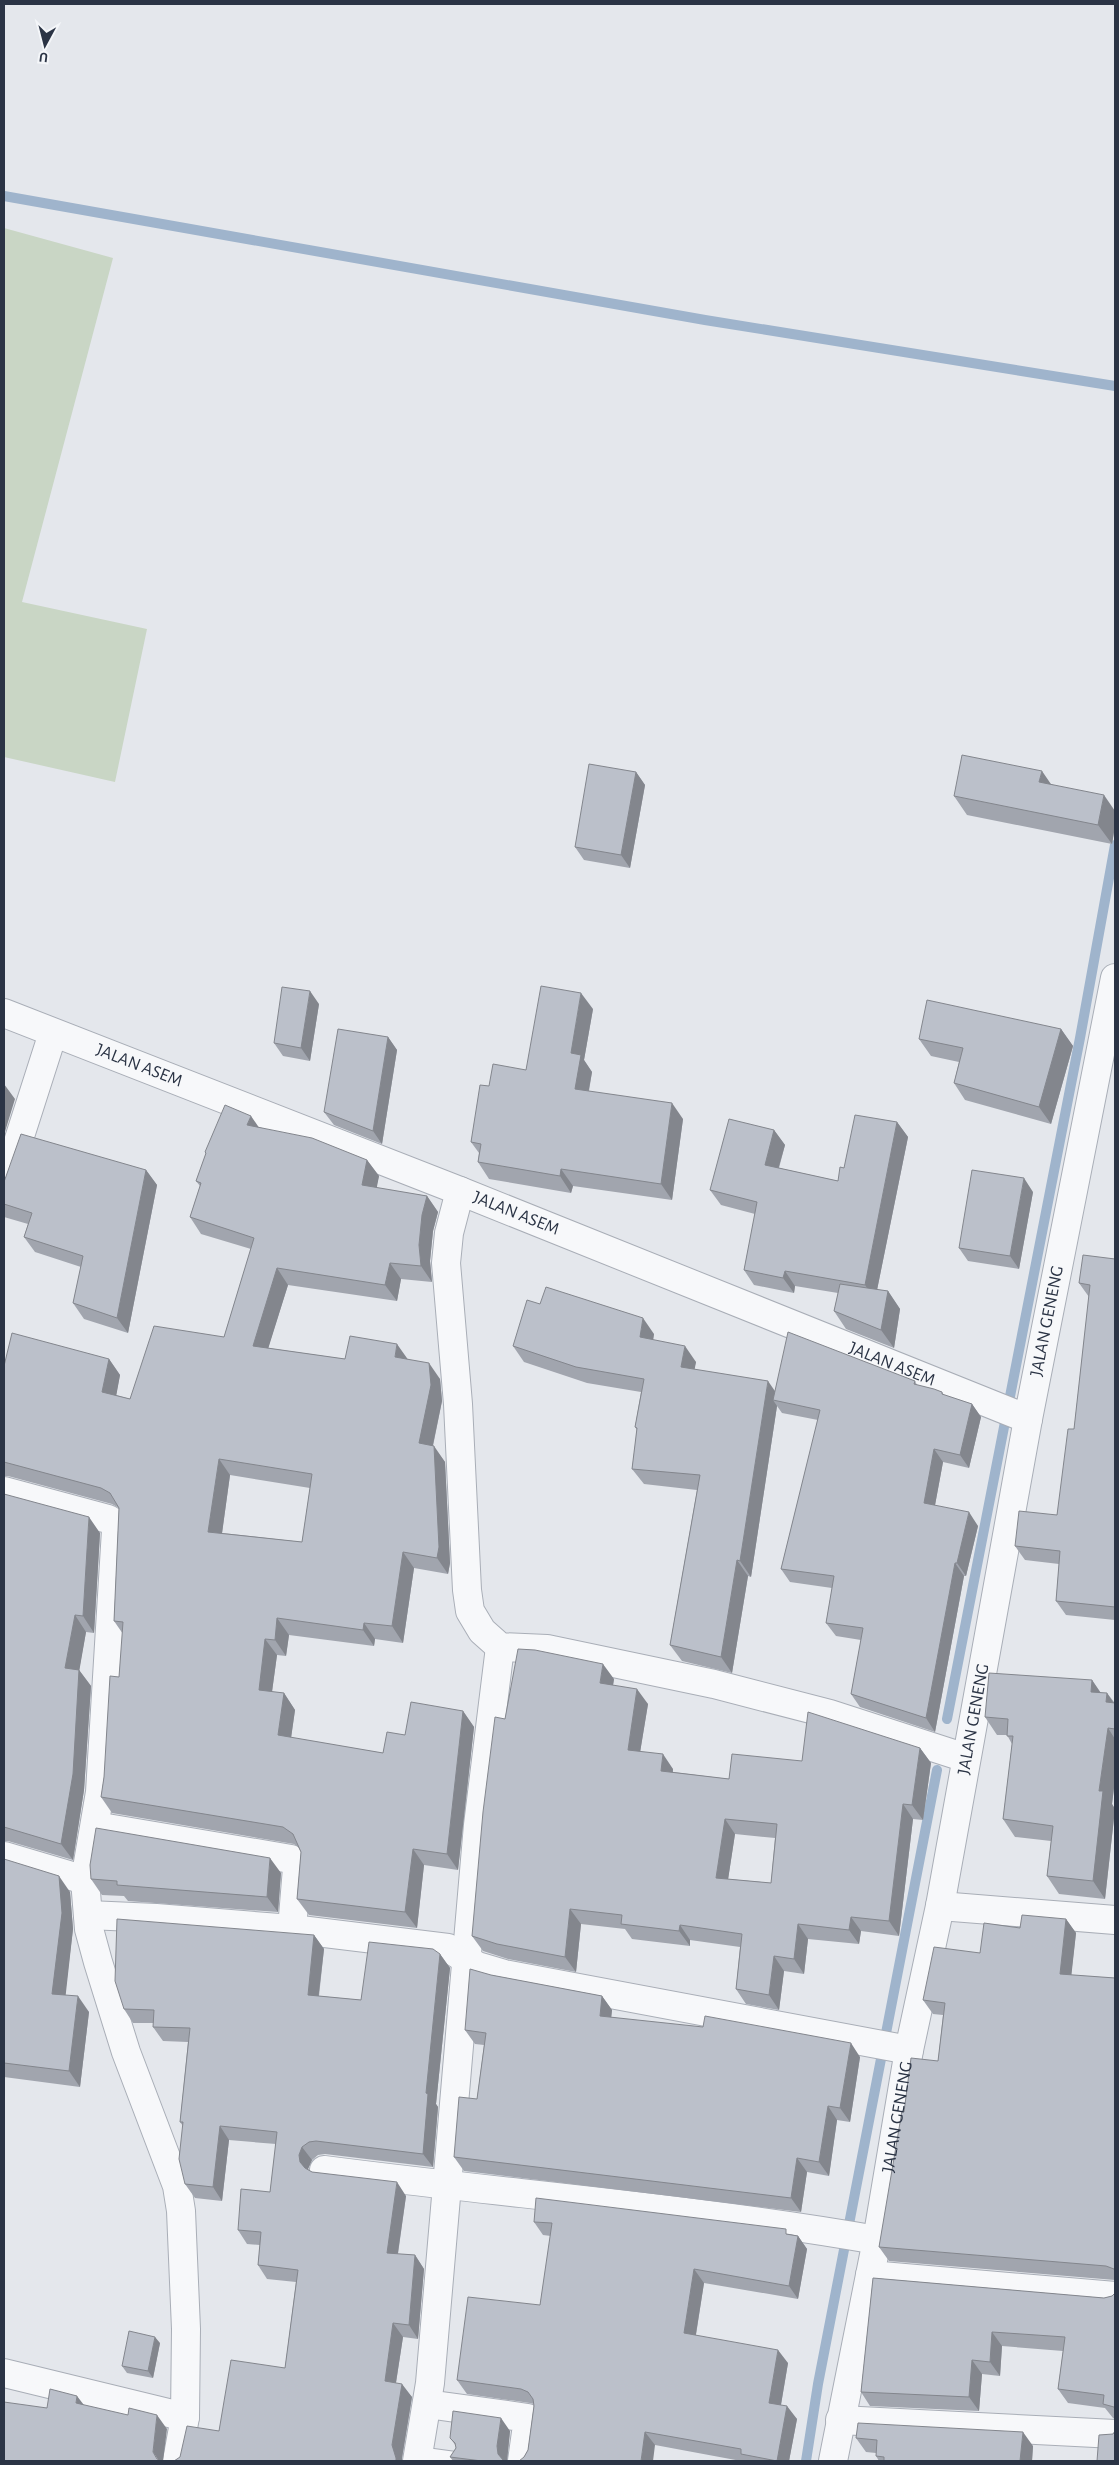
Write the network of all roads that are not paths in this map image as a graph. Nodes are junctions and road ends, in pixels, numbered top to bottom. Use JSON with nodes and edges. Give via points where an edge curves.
{"nodes":[{"id":1,"x":1115,"y":978,"type":"edge"},
{"id":2,"x":4,"y":1013,"type":"edge"},
{"id":3,"x":53,"y":1033,"type":"junction"},
{"id":4,"x":4,"y":1186,"type":"edge"},
{"id":5,"x":460,"y":1191,"type":"junction"},
{"id":6,"x":1028,"y":1419,"type":"junction"},
{"id":7,"x":4,"y":1492,"type":"edge"},
{"id":8,"x":500,"y":1647,"type":"junction"},
{"id":9,"x":966,"y":1758,"type":"junction"},
{"id":10,"x":95,"y":1826,"type":"junction"},
{"id":11,"x":4,"y":1856,"type":"edge"},
{"id":12,"x":85,"y":1880,"type":"junction"},
{"id":13,"x":940,"y":1906,"type":"junction"},
{"id":14,"x":88,"y":1916,"type":"junction"},
{"id":15,"x":1115,"y":1920,"type":"edge"},
{"id":16,"x":292,"y":1928,"type":"junction"},
{"id":17,"x":467,"y":1960,"type":"junction"},
{"id":18,"x":889,"y":2046,"type":"junction"},
{"id":19,"x":324,"y":2170,"type":"dead end"},
{"id":20,"x":446,"y":2186,"type":"junction"},
{"id":21,"x":855,"y":2236,"type":"junction"},
{"id":22,"x":870,"y":2275,"type":"junction"},
{"id":23,"x":1115,"y":2296,"type":"edge"},
{"id":24,"x":4,"y":2373,"type":"edge"},
{"id":25,"x":427,"y":2404,"type":"junction"},
{"id":26,"x":185,"y":2418,"type":"junction"},
{"id":27,"x":840,"y":2420,"type":"junction"},
{"id":28,"x":1115,"y":2434,"type":"edge"},
{"id":29,"x":418,"y":2459,"type":"edge"},
{"id":30,"x":177,"y":2461,"type":"edge"},
{"id":31,"x":455,"y":2461,"type":"edge"},
{"id":32,"x":522,"y":2461,"type":"edge"},
{"id":33,"x":833,"y":2461,"type":"edge"}],
"edges":[{"from":1,"to":6,"type":"street","name":"JALAN GENENG"},
{"from":2,"to":3,"type":"street","name":"JALAN ASEM"},
{"from":3,"to":4,"type":"street"},
{"from":3,"to":5,"type":"street","name":"JALAN ASEM"},
{"from":5,"to":6,"type":"street","name":"JALAN ASEM"},
{"from":5,"to":8,"type":"street","via":[[449,1233],[446,1263],[458,1404],[464,1567],[470,1611],[482,1631]]},
{"from":6,"to":9,"type":"street","name":"JALAN GENENG"},
{"from":7,"to":10,"type":"street","via":[[108,1519],[116,1530],[105,1733]]},
{"from":8,"to":9,"type":"street","via":[[547,1650],[714,1684],[830,1714]]},
{"from":8,"to":17,"type":"street","via":[[478,1825]]},
{"from":9,"to":13,"type":"street","name":"JALAN GENENG"},
{"from":10,"to":12,"type":"street"},
{"from":10,"to":16,"type":"street","via":[[291,1858],[297,1868]]},
{"from":11,"to":12,"type":"street"},
{"from":12,"to":14,"type":"street"},
{"from":13,"to":15,"type":"street"},
{"from":13,"to":18,"type":"street","name":"JALAN GENENG"},
{"from":14,"to":16,"type":"street"},
{"from":14,"to":26,"type":"street","via":[[89,1929],[126,2052],[177,2186],[186,2330]]},
{"from":16,"to":17,"type":"street","via":[[439,1946]]},
{"from":17,"to":18,"type":"street","via":[[504,1974]]},
{"from":17,"to":20,"type":"street"},
{"from":18,"to":21,"type":"street","name":"JALAN GENENG"},
{"from":19,"to":20,"type":"street"},
{"from":20,"to":21,"type":"street","via":[[654,2207]]},
{"from":20,"to":25,"type":"street"},
{"from":21,"to":22,"type":"street","name":"JALAN GENENG"},
{"from":22,"to":23,"type":"street"},
{"from":22,"to":27,"type":"street","name":"JALAN GENENG"},
{"from":24,"to":26,"type":"street"},
{"from":25,"to":29,"type":"street"},
{"from":25,"to":32,"type":"street","via":[[530,2407]]},
{"from":26,"to":30,"type":"street"},
{"from":27,"to":28,"type":"street"},
{"from":27,"to":33,"type":"street","name":"JALAN GENENG"},
{"from":29,"to":31,"type":"lane"}]}
